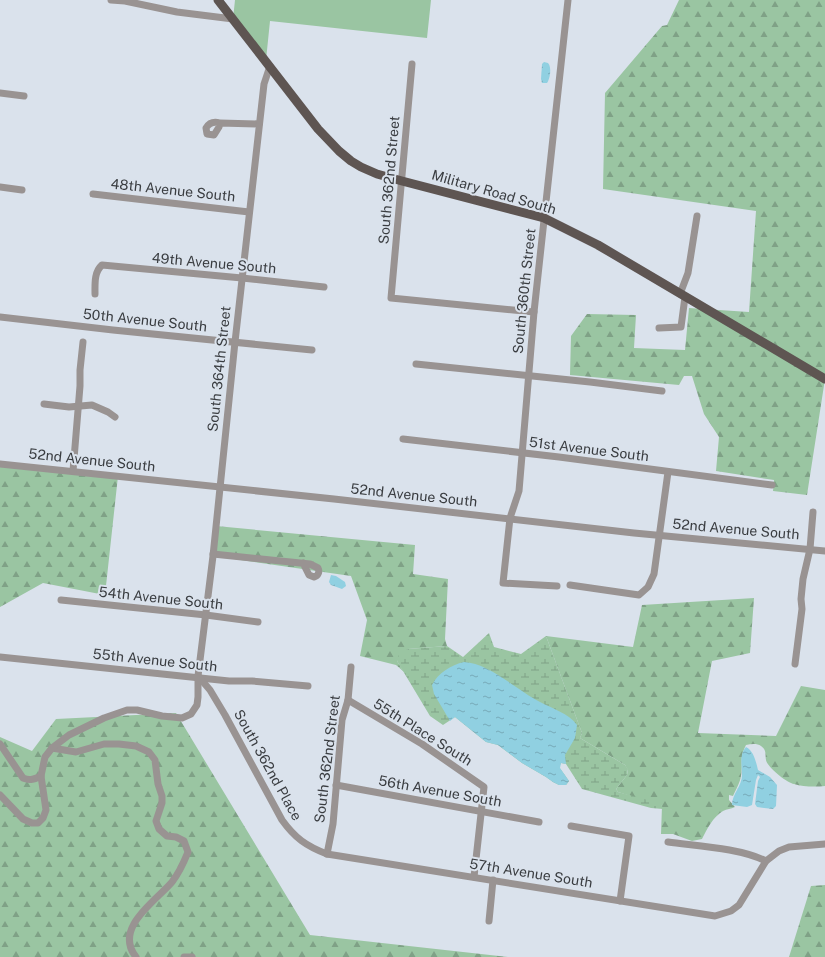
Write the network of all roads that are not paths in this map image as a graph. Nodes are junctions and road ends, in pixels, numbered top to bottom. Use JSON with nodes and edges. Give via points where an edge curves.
{"nodes":[{"id":1,"x":111,"y":0,"type":"edge"},
{"id":2,"x":218,"y":0,"type":"edge"},
{"id":3,"x":568,"y":0,"type":"edge"},
{"id":4,"x":126,"y":1,"type":"edge"},
{"id":5,"x":233,"y":19,"type":"junction"},
{"id":6,"x":412,"y":64,"type":"dead end"},
{"id":7,"x":270,"y":66,"type":"junction"},
{"id":8,"x":0,"y":93,"type":"edge"},
{"id":9,"x":24,"y":96,"type":"dead end"},
{"id":10,"x":220,"y":123,"type":"dead end"},
{"id":11,"x":259,"y":124,"type":"junction"},
{"id":12,"x":402,"y":181,"type":"junction"},
{"id":13,"x":0,"y":187,"type":"edge"},
{"id":14,"x":22,"y":190,"type":"dead end"},
{"id":15,"x":93,"y":194,"type":"dead end"},
{"id":16,"x":249,"y":212,"type":"junction"},
{"id":17,"x":697,"y":216,"type":"dead end"},
{"id":18,"x":544,"y":218,"type":"junction"},
{"id":19,"x":242,"y":278,"type":"junction"},
{"id":20,"x":324,"y":287,"type":"dead end"},
{"id":21,"x":95,"y":294,"type":"dead end"},
{"id":22,"x":682,"y":296,"type":"junction"},
{"id":23,"x":534,"y":312,"type":"junction"},
{"id":24,"x":0,"y":317,"type":"edge"},
{"id":25,"x":659,"y":328,"type":"dead end"},
{"id":26,"x":82,"y":342,"type":"dead end"},
{"id":27,"x":235,"y":342,"type":"junction"},
{"id":28,"x":312,"y":350,"type":"dead end"},
{"id":29,"x":416,"y":364,"type":"dead end"},
{"id":30,"x":528,"y":376,"type":"junction"},
{"id":31,"x":825,"y":379,"type":"edge"},
{"id":32,"x":662,"y":391,"type":"dead end"},
{"id":33,"x":44,"y":404,"type":"dead end"},
{"id":34,"x":79,"y":407,"type":"junction"},
{"id":35,"x":115,"y":417,"type":"dead end"},
{"id":36,"x":403,"y":439,"type":"dead end"},
{"id":37,"x":522,"y":454,"type":"junction"},
{"id":38,"x":0,"y":464,"type":"edge"},
{"id":39,"x":73,"y":471,"type":"junction"},
{"id":40,"x":668,"y":472,"type":"junction"},
{"id":41,"x":772,"y":485,"type":"dead end"},
{"id":42,"x":220,"y":487,"type":"junction"},
{"id":43,"x":813,"y":512,"type":"dead end"},
{"id":44,"x":510,"y":518,"type":"junction"},
{"id":45,"x":660,"y":536,"type":"junction"},
{"id":46,"x":810,"y":549,"type":"junction"},
{"id":47,"x":825,"y":551,"type":"edge"},
{"id":48,"x":213,"y":554,"type":"junction"},
{"id":49,"x":303,"y":564,"type":"dead end"},
{"id":50,"x":570,"y":585,"type":"dead end"},
{"id":51,"x":557,"y":586,"type":"dead end"},
{"id":52,"x":61,"y":600,"type":"dead end"},
{"id":53,"x":206,"y":615,"type":"junction"},
{"id":54,"x":258,"y":622,"type":"dead end"},
{"id":55,"x":0,"y":657,"type":"edge"},
{"id":56,"x":795,"y":664,"type":"dead end"},
{"id":57,"x":351,"y":667,"type":"dead end"},
{"id":58,"x":198,"y":676,"type":"junction"},
{"id":59,"x":308,"y":686,"type":"dead end"},
{"id":60,"x":348,"y":700,"type":"junction"},
{"id":61,"x":0,"y":744,"type":"edge"},
{"id":62,"x":52,"y":748,"type":"junction"},
{"id":63,"x":41,"y":776,"type":"junction"},
{"id":64,"x":336,"y":785,"type":"junction"},
{"id":65,"x":0,"y":795,"type":"edge"},
{"id":66,"x":482,"y":812,"type":"junction"},
{"id":67,"x":539,"y":822,"type":"dead end"},
{"id":68,"x":570,"y":826,"type":"dead end"},
{"id":69,"x":668,"y":842,"type":"dead end"},
{"id":70,"x":825,"y":844,"type":"edge"},
{"id":71,"x":327,"y":854,"type":"junction"},
{"id":72,"x":766,"y":861,"type":"junction"},
{"id":73,"x":474,"y":877,"type":"junction"},
{"id":74,"x":493,"y":880,"type":"junction"},
{"id":75,"x":620,"y":901,"type":"junction"},
{"id":76,"x":489,"y":921,"type":"dead end"},
{"id":77,"x":136,"y":957,"type":"edge"},
{"id":78,"x":184,"y":957,"type":"edge"},
{"id":79,"x":192,"y":957,"type":"edge"}],
"edges":[{"from":1,"to":4,"type":"street"},
{"from":2,"to":5,"type":"main road","name":"Military Road South"},
{"from":3,"to":18,"type":"street","name":"South 360th Street"},
{"from":4,"to":5,"type":"street","via":[[177,12]]},
{"from":5,"to":7,"type":"main road","name":"Military Road South"},
{"from":6,"to":12,"type":"street","name":"South 362nd Street"},
{"from":7,"to":11,"type":"street","name":"South 364th Street","via":[[264,84]]},
{"from":7,"to":12,"type":"main road","name":"Military Road South","via":[[318,129],[339,151],[361,167]]},
{"from":8,"to":9,"type":"street"},
{"from":10,"to":11,"type":"street"},
{"from":11,"to":16,"type":"street","name":"South 364th Street"},
{"from":12,"to":18,"type":"main road","name":"Military Road South"},
{"from":12,"to":23,"type":"street","name":"South 362nd Street","via":[[391,298]]},
{"from":13,"to":14,"type":"street"},
{"from":15,"to":16,"type":"street","name":"48th Avenue South"},
{"from":16,"to":19,"type":"street","name":"South 364th Street"},
{"from":17,"to":22,"type":"street"},
{"from":18,"to":22,"type":"main road","name":"Military Road South","via":[[598,245]]},
{"from":18,"to":23,"type":"street","name":"South 360th Street"},
{"from":19,"to":20,"type":"street","name":"49th Avenue South"},
{"from":19,"to":21,"type":"street","name":"49th Avenue South","via":[[102,265],[96,273]]},
{"from":19,"to":27,"type":"street","name":"South 364th Street"},
{"from":22,"to":25,"type":"street","via":[[681,327]]},
{"from":22,"to":31,"type":"main road","name":"Military Road South"},
{"from":23,"to":30,"type":"street","name":"South 360th Street"},
{"from":24,"to":27,"type":"street","name":"50th Avenue South"},
{"from":26,"to":34,"type":"street"},
{"from":27,"to":28,"type":"street","name":"50th Avenue South"},
{"from":27,"to":42,"type":"street","name":"South 364th Street"},
{"from":29,"to":30,"type":"street"},
{"from":30,"to":32,"type":"street"},
{"from":30,"to":37,"type":"street","name":"South 360th Street"},
{"from":33,"to":34,"type":"street"},
{"from":34,"to":35,"type":"street","via":[[92,405]]},
{"from":34,"to":39,"type":"street"},
{"from":36,"to":37,"type":"street","name":"51st Avenue South"},
{"from":37,"to":40,"type":"street","name":"51st Avenue South"},
{"from":37,"to":44,"type":"street","name":"South 360th Street","via":[[519,491]]},
{"from":38,"to":39,"type":"street","name":"52nd Avenue South"},
{"from":39,"to":42,"type":"street","name":"52nd Avenue South"},
{"from":40,"to":41,"type":"street","name":"51st Avenue South"},
{"from":40,"to":45,"type":"street"},
{"from":42,"to":44,"type":"street","name":"52nd Avenue South"},
{"from":42,"to":48,"type":"street","name":"South 364th Street"},
{"from":43,"to":46,"type":"street"},
{"from":44,"to":45,"type":"street","name":"52nd Avenue South"},
{"from":44,"to":51,"type":"street","name":"South 360th Street","via":[[503,583]]},
{"from":45,"to":46,"type":"street","name":"52nd Avenue South"},
{"from":45,"to":50,"type":"street","via":[[654,574],[648,587],[639,595]]},
{"from":46,"to":47,"type":"street","name":"52nd Avenue South"},
{"from":46,"to":56,"type":"street","via":[[803,579]]},
{"from":48,"to":49,"type":"street"},
{"from":48,"to":53,"type":"street","name":"South 364th Street"},
{"from":52,"to":53,"type":"street","name":"54th Avenue South"},
{"from":53,"to":54,"type":"street","name":"54th Avenue South"},
{"from":53,"to":58,"type":"street","name":"South 364th Street"},
{"from":55,"to":58,"type":"street","name":"55th Avenue South"},
{"from":57,"to":60,"type":"street","name":"South 362nd Street"},
{"from":58,"to":59,"type":"street","name":"55th Avenue South"},
{"from":58,"to":62,"type":"street","via":[[198,700],[194,711],[188,716],[172,718],[140,710],[127,710],[85,726]]},
{"from":58,"to":71,"type":"street","name":"South 362nd Place","via":[[226,715],[290,832],[309,846]]},
{"from":60,"to":64,"type":"street","name":"South 362nd Street","via":[[342,720]]},
{"from":60,"to":66,"type":"street","name":"55th Place South","via":[[422,744],[484,787]]},
{"from":61,"to":63,"type":"street","via":[[23,778],[27,780]]},
{"from":62,"to":63,"type":"street","via":[[45,757]]},
{"from":62,"to":77,"type":"street","via":[[76,752],[104,744],[125,744],[144,749],[155,760],[162,796],[156,821],[167,836],[184,841],[188,852],[173,880],[143,911],[131,929],[130,944]]},
{"from":63,"to":65,"type":"street","via":[[46,810],[44,818],[38,823],[22,819]]},
{"from":64,"to":66,"type":"street","name":"56th Avenue South"},
{"from":64,"to":71,"type":"street","name":"South 362nd Street"},
{"from":66,"to":67,"type":"street","name":"56th Avenue South"},
{"from":66,"to":73,"type":"street"},
{"from":68,"to":75,"type":"street","via":[[629,836]]},
{"from":69,"to":72,"type":"street","via":[[736,852]]},
{"from":70,"to":72,"type":"street","via":[[784,848]]},
{"from":71,"to":73,"type":"street","name":"57th Avenue South"},
{"from":72,"to":75,"type":"street","name":"57th Avenue South","via":[[739,905],[731,911],[715,916]]},
{"from":73,"to":74,"type":"street","name":"57th Avenue South"},
{"from":74,"to":75,"type":"street","name":"57th Avenue South"},
{"from":74,"to":76,"type":"street"},
{"from":78,"to":79,"type":"street"}]}
